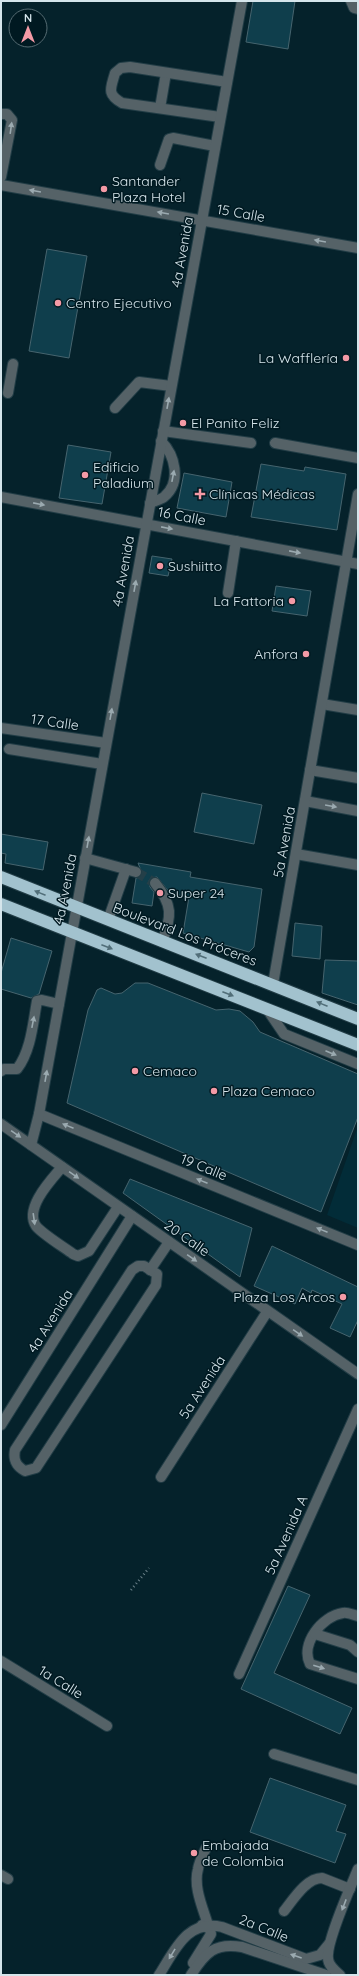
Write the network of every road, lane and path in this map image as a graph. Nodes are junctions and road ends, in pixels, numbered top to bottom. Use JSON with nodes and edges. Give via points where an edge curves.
{"nodes":[{"id":1,"x":242,"y":1,"type":"edge"},
{"id":2,"x":351,"y":1,"type":"edge"},
{"id":3,"x":358,"y":9,"type":"edge"},
{"id":4,"x":166,"y":73,"type":"junction"},
{"id":5,"x":227,"y":82,"type":"junction"},
{"id":6,"x":160,"y":108,"type":"junction"},
{"id":7,"x":1,"y":114,"type":"edge"},
{"id":8,"x":220,"y":117,"type":"junction"},
{"id":9,"x":215,"y":146,"type":"junction"},
{"id":10,"x":160,"y":165,"type":"dead end"},
{"id":11,"x":1,"y":177,"type":"edge"},
{"id":12,"x":1,"y":185,"type":"edge"},
{"id":13,"x":202,"y":220,"type":"junction"},
{"id":14,"x":358,"y":248,"type":"edge"},
{"id":15,"x":13,"y":364,"type":"dead end"},
{"id":16,"x":171,"y":386,"type":"junction"},
{"id":17,"x":8,"y":393,"type":"dead end"},
{"id":18,"x":115,"y":408,"type":"dead end"},
{"id":19,"x":162,"y":436,"type":"junction"},
{"id":20,"x":251,"y":443,"type":"dead end"},
{"id":21,"x":275,"y":443,"type":"dead end"},
{"id":22,"x":358,"y":458,"type":"edge"},
{"id":23,"x":358,"y":494,"type":"edge"},
{"id":24,"x":1,"y":496,"type":"edge"},
{"id":25,"x":150,"y":503,"type":"junction"},
{"id":26,"x":146,"y":524,"type":"junction"},
{"id":27,"x":236,"y":541,"type":"junction"},
{"id":28,"x":346,"y":562,"type":"junction"},
{"id":29,"x":358,"y":564,"type":"edge"},
{"id":30,"x":228,"y":594,"type":"dead end"},
{"id":31,"x":322,"y":704,"type":"junction"},
{"id":32,"x":358,"y":710,"type":"edge"},
{"id":33,"x":1,"y":728,"type":"edge"},
{"id":34,"x":106,"y":743,"type":"junction"},
{"id":35,"x":9,"y":749,"type":"dead end"},
{"id":36,"x":102,"y":764,"type":"junction"},
{"id":37,"x":310,"y":770,"type":"junction"},
{"id":38,"x":358,"y":778,"type":"edge"},
{"id":39,"x":305,"y":801,"type":"junction"},
{"id":40,"x":358,"y":811,"type":"edge"},
{"id":41,"x":296,"y":854,"type":"junction"},
{"id":42,"x":85,"y":858,"type":"junction"},
{"id":43,"x":358,"y":865,"type":"edge"},
{"id":44,"x":126,"y":869,"type":"junction"},
{"id":45,"x":136,"y":872,"type":"tunnel mouth"},
{"id":46,"x":1,"y":877,"type":"edge"},
{"id":47,"x":156,"y":883,"type":"tunnel mouth"},
{"id":48,"x":1,"y":904,"type":"edge"},
{"id":49,"x":76,"y":908,"type":"junction"},
{"id":50,"x":108,"y":920,"type":"junction"},
{"id":51,"x":71,"y":933,"type":"junction"},
{"id":52,"x":162,"y":942,"type":"junction"},
{"id":53,"x":273,"y":984,"type":"junction"},
{"id":54,"x":58,"y":1004,"type":"junction"},
{"id":55,"x":267,"y":1009,"type":"junction"},
{"id":56,"x":358,"y":1019,"type":"edge"},
{"id":57,"x":358,"y":1045,"type":"edge"},
{"id":58,"x":358,"y":1064,"type":"edge"},
{"id":59,"x":1,"y":1071,"type":"edge"},
{"id":60,"x":39,"y":1114,"type":"junction"},
{"id":61,"x":1,"y":1124,"type":"edge"},
{"id":62,"x":31,"y":1145,"type":"junction"},
{"id":63,"x":62,"y":1167,"type":"junction"},
{"id":64,"x":118,"y":1207,"type":"junction"},
{"id":65,"x":132,"y":1216,"type":"junction"},
{"id":66,"x":169,"y":1242,"type":"junction"},
{"id":67,"x":358,"y":1245,"type":"edge"},
{"id":68,"x":150,"y":1270,"type":"junction"},
{"id":69,"x":267,"y":1312,"type":"junction"},
{"id":70,"x":358,"y":1374,"type":"edge"},
{"id":71,"x":358,"y":1409,"type":"edge"},
{"id":72,"x":1,"y":1426,"type":"edge"},
{"id":73,"x":161,"y":1477,"type":"dead end"},
{"id":74,"x":149,"y":1568,"type":"dead end"},
{"id":75,"x":130,"y":1590,"type":"dead end"},
{"id":76,"x":358,"y":1616,"type":"edge"},
{"id":77,"x":315,"y":1634,"type":"junction"},
{"id":78,"x":358,"y":1652,"type":"edge"},
{"id":79,"x":1,"y":1661,"type":"edge"},
{"id":80,"x":239,"y":1674,"type":"dead end"},
{"id":81,"x":358,"y":1679,"type":"edge"},
{"id":82,"x":107,"y":1726,"type":"dead end"},
{"id":83,"x":274,"y":1754,"type":"dead end"},
{"id":84,"x":358,"y":1780,"type":"edge"},
{"id":85,"x":206,"y":1848,"type":"dead end"},
{"id":86,"x":358,"y":1869,"type":"edge"},
{"id":87,"x":350,"y":1889,"type":"junction"},
{"id":88,"x":284,"y":1911,"type":"dead end"},
{"id":89,"x":205,"y":1925,"type":"junction"},
{"id":90,"x":329,"y":1944,"type":"junction"},
{"id":91,"x":329,"y":1971,"type":"edge"},
{"id":92,"x":159,"y":1975,"type":"edge"},
{"id":93,"x":190,"y":1975,"type":"edge"},
{"id":94,"x":340,"y":1975,"type":"edge"}],
"edges":[{"from":1,"to":5,"type":"street","name":"4a Avenida"},
{"from":2,"to":3,"type":"street","via":[[354,8]]},
{"from":4,"to":5,"type":"street"},
{"from":4,"to":6,"type":"street"},
{"from":4,"to":6,"type":"street","via":[[122,68],[115,73],[110,91],[113,98],[122,103]]},
{"from":5,"to":8,"type":"street","name":"4a Avenida"},
{"from":6,"to":8,"type":"street"},
{"from":11,"to":7,"type":"street","one_way":true,"via":[[12,126],[10,117]]},
{"from":8,"to":9,"type":"street","name":"4a Avenida"},
{"from":9,"to":10,"type":"street","via":[[169,139]]},
{"from":9,"to":13,"type":"street","name":"4a Avenida"},
{"from":13,"to":12,"type":"street","name":"15 Calle","one_way":true},
{"from":14,"to":13,"type":"street","name":"15 Calle","one_way":true},
{"from":13,"to":16,"type":"street","name":"4a Avenida"},
{"from":15,"to":17,"type":"street"},
{"from":16,"to":18,"type":"street","via":[[139,382]]},
{"from":19,"to":16,"type":"street","name":"4a Avenida","one_way":true},
{"from":19,"to":20,"type":"street"},
{"from":19,"to":25,"type":"street","name":"4a Avenida"},
{"from":25,"to":19,"type":"street","one_way":true,"via":[[162,498],[172,486],[175,467]]},
{"from":21,"to":22,"type":"street"},
{"from":23,"to":28,"type":"street","name":"5a Avenida"},
{"from":24,"to":26,"type":"street","name":"16 Calle","one_way":true},
{"from":25,"to":26,"type":"street","name":"4a Avenida"},
{"from":26,"to":27,"type":"street","name":"16 Calle","one_way":true},
{"from":34,"to":26,"type":"street","name":"4a Avenida","one_way":true},
{"from":27,"to":28,"type":"street","name":"16 Calle","one_way":true},
{"from":27,"to":30,"type":"street"},
{"from":28,"to":29,"type":"street","name":"16 Calle"},
{"from":28,"to":31,"type":"street","name":"5a Avenida"},
{"from":31,"to":32,"type":"street"},
{"from":31,"to":37,"type":"street","name":"5a Avenida"},
{"from":33,"to":34,"type":"street","name":"17 Calle"},
{"from":34,"to":36,"type":"street","name":"4a Avenida"},
{"from":35,"to":36,"type":"street"},
{"from":42,"to":36,"type":"street","name":"4a Avenida","one_way":true},
{"from":37,"to":38,"type":"street"},
{"from":37,"to":39,"type":"street","name":"5a Avenida"},
{"from":39,"to":40,"type":"street","one_way":true},
{"from":39,"to":41,"type":"street","name":"5a Avenida"},
{"from":41,"to":43,"type":"street"},
{"from":41,"to":53,"type":"street","name":"5a Avenida"},
{"from":42,"to":44,"type":"street"},
{"from":42,"to":49,"type":"street","name":"4a Avenida"},
{"from":44,"to":45,"type":"street"},
{"from":44,"to":50,"type":"street"},
{"from":49,"to":46,"type":"highway","name":"Boulevard Los Próceres","one_way":true},
{"from":47,"to":52,"type":"street","via":[[166,896],[170,913]]},
{"from":48,"to":51,"type":"highway"},
{"from":49,"to":50,"type":"highway","name":"Boulevard Los Próceres"},
{"from":49,"to":51,"type":"street","name":"4a Avenida"},
{"from":50,"to":52,"type":"highway","name":"Boulevard Los Próceres"},
{"from":51,"to":54,"type":"street","name":"4a Avenida"},
{"from":51,"to":55,"type":"highway","one_way":true},
{"from":53,"to":52,"type":"highway","name":"Boulevard Los Próceres","one_way":true},
{"from":56,"to":53,"type":"highway","name":"Boulevard Los Próceres","one_way":true},
{"from":59,"to":54,"type":"street","one_way":true,"via":[[17,1069],[21,1064],[37,1001]]},
{"from":60,"to":54,"type":"street","name":"4a Avenida","one_way":true},
{"from":55,"to":57,"type":"highway"},
{"from":55,"to":58,"type":"street","one_way":true,"via":[[284,1034]]},
{"from":60,"to":62,"type":"street","name":"4a Avenida"},
{"from":67,"to":60,"type":"street","name":"19 Calle","one_way":true},
{"from":61,"to":62,"type":"street","name":"20 Calle","one_way":true},
{"from":62,"to":63,"type":"street","name":"20 Calle"},
{"from":63,"to":64,"type":"street","name":"20 Calle","one_way":true},
{"from":63,"to":64,"type":"street","one_way":true,"via":[[37,1200],[33,1215],[36,1226],[73,1254],[78,1256],[89,1251]]},
{"from":64,"to":65,"type":"street","name":"20 Calle"},
{"from":65,"to":66,"type":"street","name":"20 Calle"},
{"from":65,"to":72,"type":"street","name":"4a Avenida"},
{"from":66,"to":68,"type":"street"},
{"from":66,"to":69,"type":"street","name":"20 Calle","one_way":true},
{"from":68,"to":68,"type":"street","via":[[157,1274],[156,1285],[36,1468],[20,1468],[14,1457],[15,1450],[132,1270],[138,1266]]},
{"from":69,"to":70,"type":"street","name":"20 Calle","one_way":true},
{"from":69,"to":73,"type":"street","name":"5a Avenida"},
{"from":71,"to":80,"type":"street","name":"5a Avenida A"},
{"from":74,"to":75,"type":"path"},
{"from":76,"to":77,"type":"street","via":[[344,1612],[328,1618]]},
{"from":77,"to":78,"type":"street","via":[[350,1645]]},
{"from":77,"to":81,"type":"street","one_way":true,"via":[[308,1645],[306,1656],[310,1664]]},
{"from":79,"to":82,"type":"street","name":"1a Calle"},
{"from":83,"to":84,"type":"street"},
{"from":85,"to":89,"type":"street","via":[[196,1878]]},
{"from":86,"to":87,"type":"street"},
{"from":87,"to":88,"type":"street","via":[[318,1878],[306,1886]]},
{"from":87,"to":90,"type":"street","one_way":true},
{"from":90,"to":89,"type":"street","name":"2a Calle","one_way":true,"via":[[320,1955],[306,1959],[222,1926]]},
{"from":89,"to":92,"type":"street","one_way":true,"via":[[194,1929],[178,1944]]},
{"from":89,"to":93,"type":"street","via":[[211,1934],[193,1960]]},
{"from":90,"to":91,"type":"street"},
{"from":91,"to":93,"type":"street","name":"2a Calle","via":[[229,1945],[208,1953]]},
{"from":91,"to":94,"type":"street","name":"2a Calle"}]}
